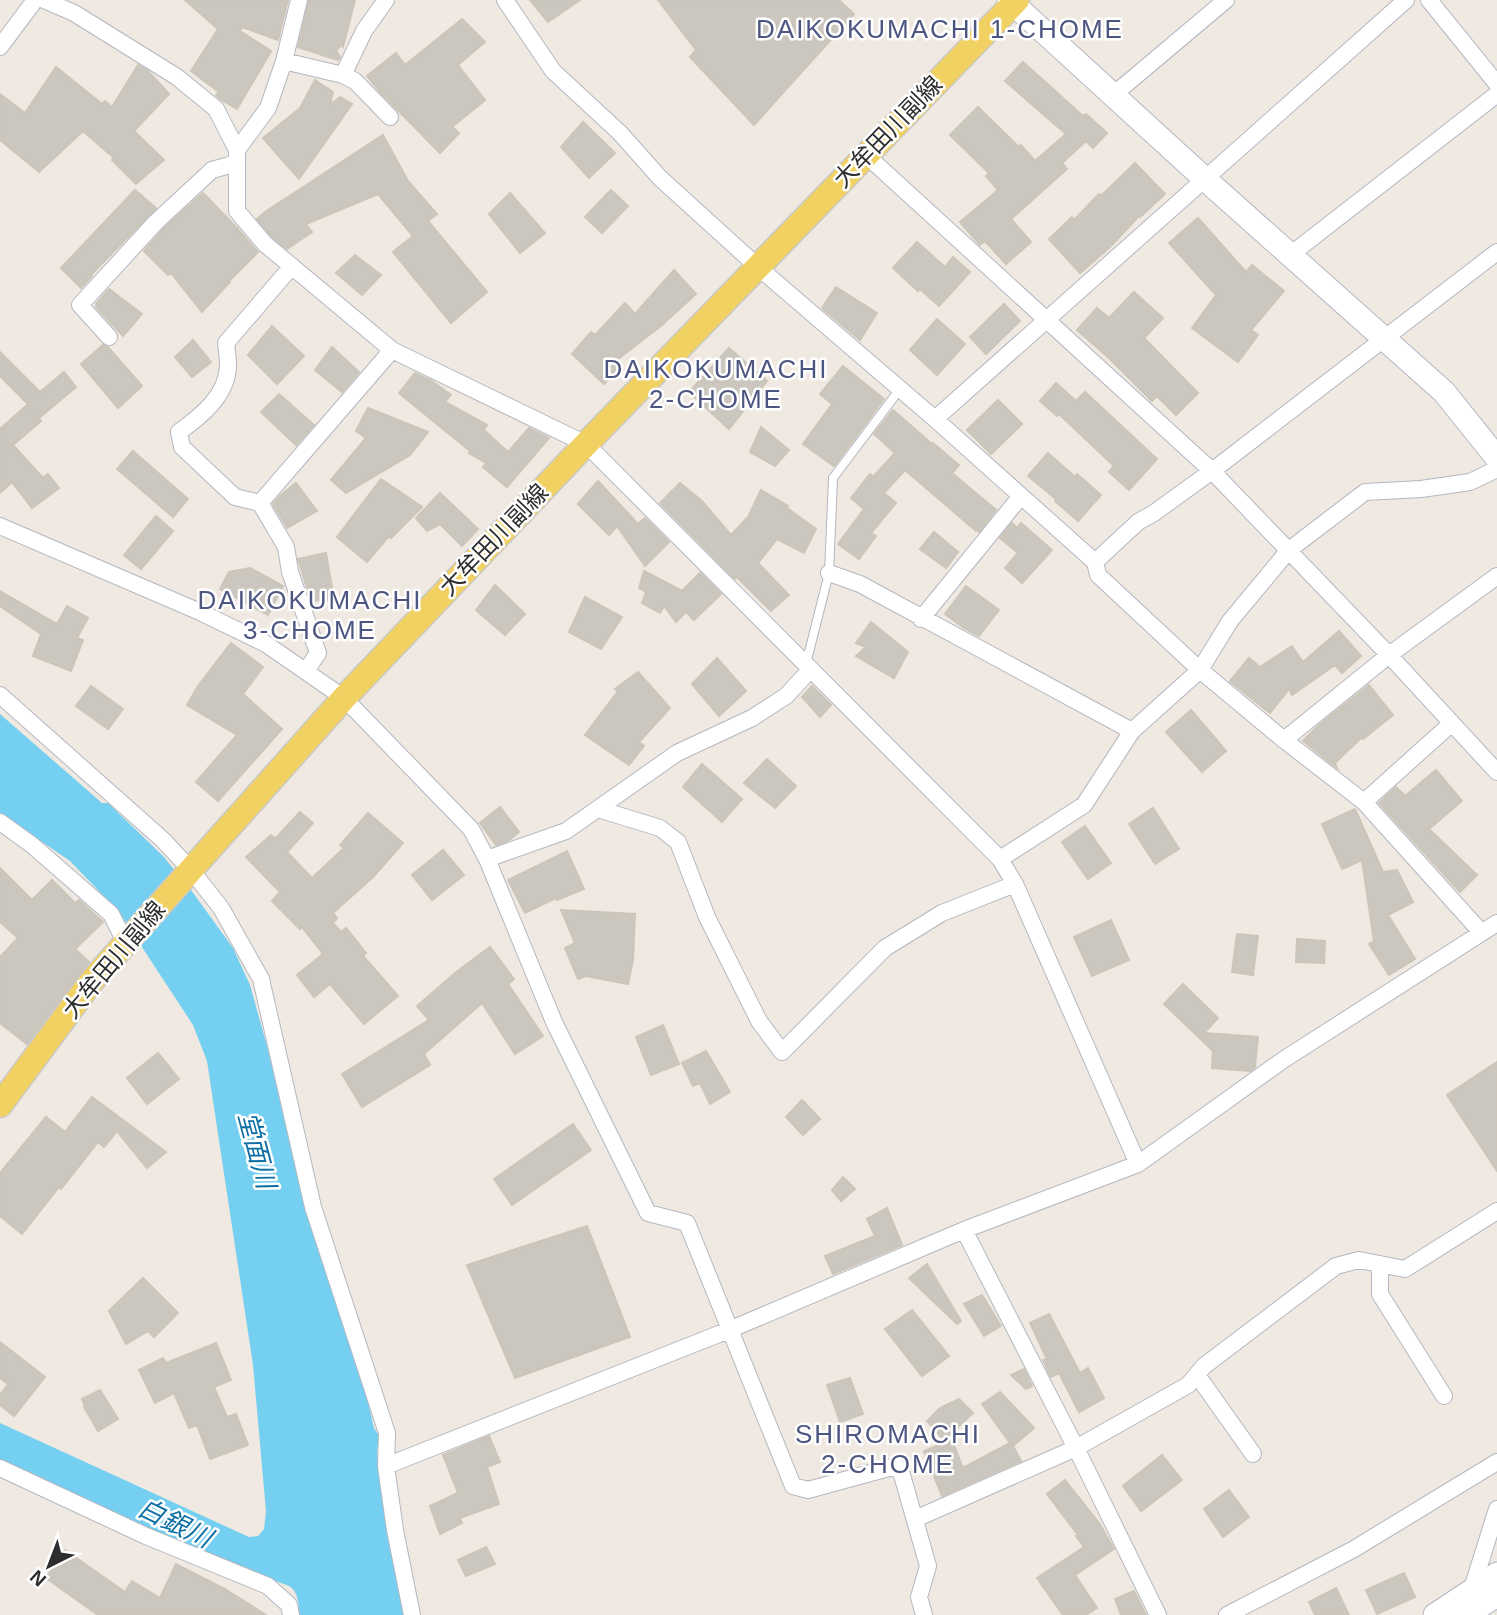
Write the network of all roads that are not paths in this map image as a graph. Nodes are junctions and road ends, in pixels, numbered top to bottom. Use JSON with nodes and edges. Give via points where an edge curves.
{"nodes":[{"id":1,"x":35,"y":0,"type":"edge"},
{"id":2,"x":44,"y":0,"type":"edge"},
{"id":3,"x":299,"y":0,"type":"edge"},
{"id":4,"x":386,"y":0,"type":"edge"},
{"id":5,"x":505,"y":0,"type":"edge"},
{"id":6,"x":1226,"y":0,"type":"edge"},
{"id":7,"x":1406,"y":0,"type":"edge"},
{"id":8,"x":1429,"y":0,"type":"edge"},
{"id":9,"x":1012,"y":1,"type":"edge"},
{"id":10,"x":0,"y":47,"type":"edge"},
{"id":11,"x":284,"y":61,"type":"junction"},
{"id":12,"x":342,"y":75,"type":"junction"},
{"id":13,"x":1497,"y":84,"type":"edge"},
{"id":14,"x":1497,"y":94,"type":"edge"},
{"id":15,"x":1112,"y":96,"type":"junction"},
{"id":16,"x":390,"y":117,"type":"dead end"},
{"id":17,"x":866,"y":155,"type":"junction"},
{"id":18,"x":237,"y":156,"type":"junction"},
{"id":19,"x":1206,"y":180,"type":"junction"},
{"id":20,"x":1497,"y":252,"type":"edge"},
{"id":21,"x":1290,"y":255,"type":"junction"},
{"id":22,"x":292,"y":267,"type":"junction"},
{"id":23,"x":758,"y":267,"type":"junction"},
{"id":24,"x":1045,"y":320,"type":"junction"},
{"id":25,"x":109,"y":337,"type":"dead end"},
{"id":26,"x":1383,"y":339,"type":"junction"},
{"id":27,"x":393,"y":351,"type":"junction"},
{"id":28,"x":900,"y":389,"type":"junction"},
{"id":29,"x":935,"y":419,"type":"junction"},
{"id":30,"x":586,"y":444,"type":"junction"},
{"id":31,"x":1497,"y":458,"type":"edge"},
{"id":32,"x":1497,"y":468,"type":"edge"},
{"id":33,"x":1212,"y":471,"type":"junction"},
{"id":34,"x":1021,"y":496,"type":"junction"},
{"id":35,"x":260,"y":503,"type":"junction"},
{"id":36,"x":0,"y":526,"type":"edge"},
{"id":37,"x":1289,"y":550,"type":"junction"},
{"id":38,"x":1095,"y":562,"type":"junction"},
{"id":39,"x":829,"y":573,"type":"junction"},
{"id":40,"x":1497,"y":576,"type":"edge"},
{"id":41,"x":921,"y":618,"type":"junction"},
{"id":42,"x":1389,"y":655,"type":"junction"},
{"id":43,"x":808,"y":666,"type":"junction"},
{"id":44,"x":1200,"y":670,"type":"junction"},
{"id":45,"x":306,"y":671,"type":"junction"},
{"id":46,"x":0,"y":695,"type":"edge"},
{"id":47,"x":344,"y":698,"type":"junction"},
{"id":48,"x":1452,"y":723,"type":"junction"},
{"id":49,"x":1132,"y":731,"type":"junction"},
{"id":50,"x":1284,"y":740,"type":"junction"},
{"id":51,"x":1497,"y":772,"type":"edge"},
{"id":52,"x":1364,"y":802,"type":"junction"},
{"id":53,"x":598,"y":809,"type":"junction"},
{"id":54,"x":0,"y":822,"type":"edge"},
{"id":55,"x":487,"y":859,"type":"junction"},
{"id":56,"x":1000,"y":859,"type":"junction"},
{"id":57,"x":189,"y":874,"type":"junction"},
{"id":58,"x":1015,"y":884,"type":"junction"},
{"id":59,"x":1497,"y":923,"type":"edge"},
{"id":60,"x":1481,"y":932,"type":"junction"},
{"id":61,"x":131,"y":936,"type":"junction"},
{"id":62,"x":0,"y":1105,"type":"edge"},
{"id":63,"x":1138,"y":1164,"type":"junction"},
{"id":64,"x":1497,"y":1211,"type":"edge"},
{"id":65,"x":964,"y":1230,"type":"junction"},
{"id":66,"x":1380,"y":1264,"type":"junction"},
{"id":67,"x":729,"y":1330,"type":"junction"},
{"id":68,"x":1197,"y":1375,"type":"junction"},
{"id":69,"x":1444,"y":1396,"type":"dead end"},
{"id":70,"x":1076,"y":1448,"type":"junction"},
{"id":71,"x":1253,"y":1454,"type":"dead end"},
{"id":72,"x":1497,"y":1462,"type":"edge"},
{"id":73,"x":386,"y":1466,"type":"junction"},
{"id":74,"x":0,"y":1468,"type":"edge"},
{"id":75,"x":1497,"y":1509,"type":"edge"},
{"id":76,"x":915,"y":1519,"type":"junction"},
{"id":77,"x":1497,"y":1574,"type":"edge"},
{"id":78,"x":1479,"y":1602,"type":"edge"},
{"id":79,"x":291,"y":1615,"type":"edge"},
{"id":80,"x":412,"y":1615,"type":"edge"},
{"id":81,"x":924,"y":1615,"type":"edge"},
{"id":82,"x":1158,"y":1615,"type":"edge"},
{"id":83,"x":1227,"y":1615,"type":"edge"},
{"id":84,"x":1435,"y":1615,"type":"edge"}],
"edges":[{"from":1,"to":10,"type":"street"},
{"from":2,"to":18,"type":"street","via":[[74,13],[177,77],[216,109]]},
{"from":3,"to":11,"type":"street"},
{"from":4,"to":12,"type":"street"},
{"from":5,"to":23,"type":"street","via":[[553,71]]},
{"from":6,"to":15,"type":"street"},
{"from":7,"to":19,"type":"street"},
{"from":8,"to":13,"type":"street"},
{"from":9,"to":15,"type":"street"},
{"from":9,"to":17,"type":"main road","name":"大牟田川副線"},
{"from":11,"to":12,"type":"street"},
{"from":11,"to":18,"type":"street","via":[[268,108]]},
{"from":12,"to":16,"type":"street","via":[[355,81]]},
{"from":14,"to":21,"type":"street"},
{"from":15,"to":19,"type":"street"},
{"from":17,"to":23,"type":"main road","name":"大牟田川副線"},
{"from":17,"to":24,"type":"street"},
{"from":18,"to":22,"type":"street","via":[[237,211]]},
{"from":18,"to":25,"type":"street","via":[[212,170],[156,222],[80,305]]},
{"from":19,"to":21,"type":"street"},
{"from":19,"to":24,"type":"street"},
{"from":20,"to":26,"type":"street"},
{"from":21,"to":26,"type":"street"},
{"from":22,"to":27,"type":"street"},
{"from":22,"to":35,"type":"street","via":[[226,343],[228,368],[221,392],[206,412],[179,432],[182,447],[236,497]]},
{"from":23,"to":28,"type":"street"},
{"from":23,"to":30,"type":"main road","name":"大牟田川副線"},
{"from":24,"to":29,"type":"street"},
{"from":24,"to":33,"type":"street"},
{"from":26,"to":31,"type":"street","via":[[1444,392]]},
{"from":26,"to":33,"type":"street"},
{"from":27,"to":30,"type":"street"},
{"from":27,"to":35,"type":"street"},
{"from":28,"to":29,"type":"street"},
{"from":28,"to":39,"type":"lane","via":[[833,478]]},
{"from":29,"to":34,"type":"street"},
{"from":30,"to":43,"type":"street"},
{"from":30,"to":47,"type":"main road","name":"大牟田川副線"},
{"from":32,"to":37,"type":"street","via":[[1470,482],[1365,492]]},
{"from":33,"to":37,"type":"street"},
{"from":33,"to":38,"type":"street","via":[[1138,522]]},
{"from":34,"to":38,"type":"street"},
{"from":34,"to":41,"type":"street"},
{"from":35,"to":45,"type":"street","via":[[286,547],[318,653]]},
{"from":36,"to":45,"type":"street","via":[[222,623],[266,644]]},
{"from":37,"to":42,"type":"street"},
{"from":37,"to":44,"type":"street","via":[[1230,621]]},
{"from":38,"to":44,"type":"street","via":[[1098,575]]},
{"from":39,"to":41,"type":"street","via":[[860,584]]},
{"from":39,"to":43,"type":"lane"},
{"from":40,"to":42,"type":"street"},
{"from":41,"to":49,"type":"street"},
{"from":42,"to":48,"type":"street"},
{"from":42,"to":50,"type":"street"},
{"from":43,"to":53,"type":"street","via":[[786,696],[752,719],[677,753]]},
{"from":43,"to":56,"type":"street"},
{"from":44,"to":49,"type":"street"},
{"from":44,"to":50,"type":"street"},
{"from":45,"to":47,"type":"street"},
{"from":46,"to":57,"type":"street","via":[[163,840]]},
{"from":47,"to":55,"type":"street","via":[[471,829]]},
{"from":47,"to":57,"type":"main road","name":"大牟田川副線"},
{"from":48,"to":51,"type":"street"},
{"from":48,"to":52,"type":"street"},
{"from":49,"to":56,"type":"street","via":[[1084,805]]},
{"from":50,"to":52,"type":"street"},
{"from":52,"to":60,"type":"street"},
{"from":53,"to":55,"type":"street","via":[[566,831]]},
{"from":53,"to":58,"type":"street","via":[[660,828],[678,842],[707,918],[759,1021],[782,1052],[886,948],[942,913]]},
{"from":54,"to":61,"type":"street","via":[[32,845]]},
{"from":55,"to":67,"type":"street","via":[[554,1023],[649,1213],[687,1223]]},
{"from":56,"to":58,"type":"street"},
{"from":57,"to":61,"type":"main road","name":"大牟田川副線"},
{"from":57,"to":73,"type":"street","via":[[221,908],[261,979],[313,1207],[387,1433]]},
{"from":58,"to":63,"type":"street"},
{"from":59,"to":60,"type":"street"},
{"from":60,"to":63,"type":"street","via":[[1283,1060]]},
{"from":61,"to":62,"type":"main road","name":"大牟田川副線"},
{"from":63,"to":65,"type":"street"},
{"from":64,"to":66,"type":"street","via":[[1405,1269]]},
{"from":65,"to":67,"type":"street"},
{"from":65,"to":70,"type":"street"},
{"from":66,"to":68,"type":"street","via":[[1359,1260],[1336,1266]]},
{"from":66,"to":69,"type":"street","via":[[1380,1294]]},
{"from":67,"to":73,"type":"street"},
{"from":67,"to":76,"type":"street","via":[[793,1486],[808,1490],[896,1466]]},
{"from":68,"to":70,"type":"street","via":[[1188,1385]]},
{"from":68,"to":71,"type":"street"},
{"from":70,"to":76,"type":"street"},
{"from":70,"to":82,"type":"street"},
{"from":72,"to":83,"type":"street","via":[[1354,1549]]},
{"from":73,"to":80,"type":"street"},
{"from":74,"to":79,"type":"street","via":[[268,1586],[289,1605]]},
{"from":75,"to":78,"type":"street"},
{"from":76,"to":81,"type":"street","via":[[928,1566],[919,1597]]},
{"from":77,"to":78,"type":"street"},
{"from":78,"to":84,"type":"street"}]}
